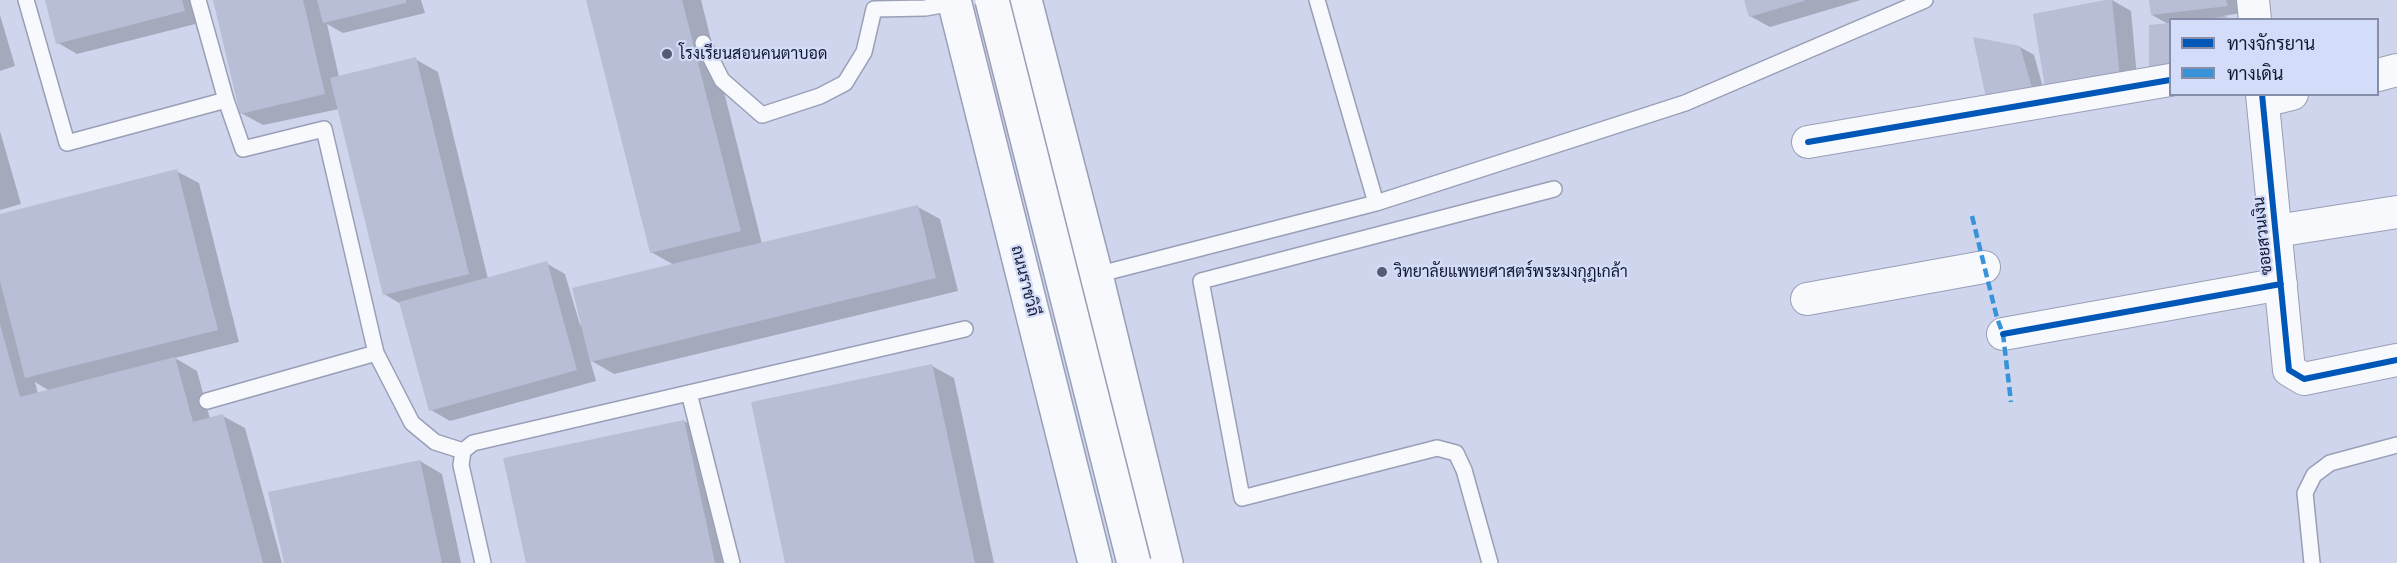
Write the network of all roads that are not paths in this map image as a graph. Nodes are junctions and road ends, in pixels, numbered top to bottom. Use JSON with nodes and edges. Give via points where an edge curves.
{"nodes":[{"id":1,"x":26,"y":0,"type":"edge"},
{"id":2,"x":198,"y":0,"type":"edge"},
{"id":3,"x":992,"y":0,"type":"edge"},
{"id":4,"x":1025,"y":0,"type":"edge"},
{"id":5,"x":1317,"y":0,"type":"edge"},
{"id":6,"x":1925,"y":0,"type":"edge"},
{"id":7,"x":2253,"y":0,"type":"edge"},
{"id":8,"x":954,"y":1,"type":"edge"},
{"id":9,"x":873,"y":4,"type":"edge"},
{"id":10,"x":2255,"y":18,"type":"edge"},
{"id":11,"x":703,"y":43,"type":"dead end"},
{"id":12,"x":2397,"y":70,"type":"edge"},
{"id":13,"x":2379,"y":75,"type":"edge"},
{"id":14,"x":2169,"y":80,"type":"edge"},
{"id":15,"x":2273,"y":97,"type":"edge"},
{"id":16,"x":226,"y":100,"type":"junction"},
{"id":17,"x":1054,"y":112,"type":"junction"},
{"id":18,"x":988,"y":135,"type":"junction"},
{"id":19,"x":1808,"y":142,"type":"dead end"},
{"id":20,"x":1554,"y":189,"type":"dead end"},
{"id":21,"x":1376,"y":203,"type":"junction"},
{"id":22,"x":2397,"y":212,"type":"edge"},
{"id":23,"x":2276,"y":231,"type":"junction"},
{"id":24,"x":1984,"y":267,"type":"dead end"},
{"id":25,"x":1096,"y":275,"type":"junction"},
{"id":26,"x":2281,"y":284,"type":"junction"},
{"id":27,"x":1807,"y":299,"type":"dead end"},
{"id":28,"x":966,"y":329,"type":"dead end"},
{"id":29,"x":2003,"y":334,"type":"dead end"},
{"id":30,"x":376,"y":353,"type":"junction"},
{"id":31,"x":2397,"y":360,"type":"edge"},
{"id":32,"x":689,"y":393,"type":"junction"},
{"id":33,"x":207,"y":401,"type":"dead end"},
{"id":34,"x":2397,"y":445,"type":"edge"},
{"id":35,"x":463,"y":451,"type":"junction"},
{"id":36,"x":483,"y":563,"type":"edge"},
{"id":37,"x":732,"y":563,"type":"edge"},
{"id":38,"x":1095,"y":563,"type":"edge"},
{"id":39,"x":1134,"y":563,"type":"edge"},
{"id":40,"x":1166,"y":563,"type":"edge"},
{"id":41,"x":1490,"y":563,"type":"edge"},
{"id":42,"x":2312,"y":563,"type":"edge"}],
"edges":[{"from":1,"to":16,"type":"lane","via":[[67,143]]},
{"from":2,"to":16,"type":"lane"},
{"from":3,"to":39,"type":"main road","bridge":true},
{"from":4,"to":17,"type":"main road"},
{"from":5,"to":21,"type":"lane"},
{"from":6,"to":21,"type":"lane","via":[[1685,103]]},
{"from":7,"to":10,"type":"street"},
{"from":8,"to":9,"type":"lane","via":[[925,8]]},
{"from":8,"to":18,"type":"main road","name":"ถนนราชวิถี"},
{"from":9,"to":11,"type":"lane","via":[[864,52],[844,83],[820,96],[762,115],[722,80]]},
{"from":12,"to":13,"type":"street"},
{"from":14,"to":19,"type":"street"},
{"from":15,"to":23,"type":"street","name":"ซอยสวนเงิน"},
{"from":16,"to":30,"type":"lane","via":[[243,149],[324,129]]},
{"from":17,"to":18,"type":"main road"},
{"from":17,"to":25,"type":"main road"},
{"from":18,"to":38,"type":"main road","name":"ถนนราชวิถี"},
{"from":20,"to":41,"type":"lane","via":[[1201,281],[1242,498],[1437,448],[1456,453],[1464,470]]},
{"from":21,"to":25,"type":"lane"},
{"from":22,"to":23,"type":"street"},
{"from":23,"to":26,"type":"street","name":"ซอยสวนเงิน"},
{"from":24,"to":27,"type":"street"},
{"from":25,"to":40,"type":"main road"},
{"from":26,"to":29,"type":"street"},
{"from":26,"to":31,"type":"street","name":"ซอยสวนเงิน","via":[[2289,370],[2304,380]]},
{"from":28,"to":32,"type":"lane"},
{"from":30,"to":33,"type":"lane"},
{"from":30,"to":35,"type":"lane","via":[[412,423],[435,442]]},
{"from":32,"to":35,"type":"lane","via":[[473,443]]},
{"from":32,"to":37,"type":"lane"},
{"from":34,"to":42,"type":"lane","via":[[2330,463],[2314,475],[2305,493]]},
{"from":35,"to":36,"type":"lane","via":[[461,465]]}]}
